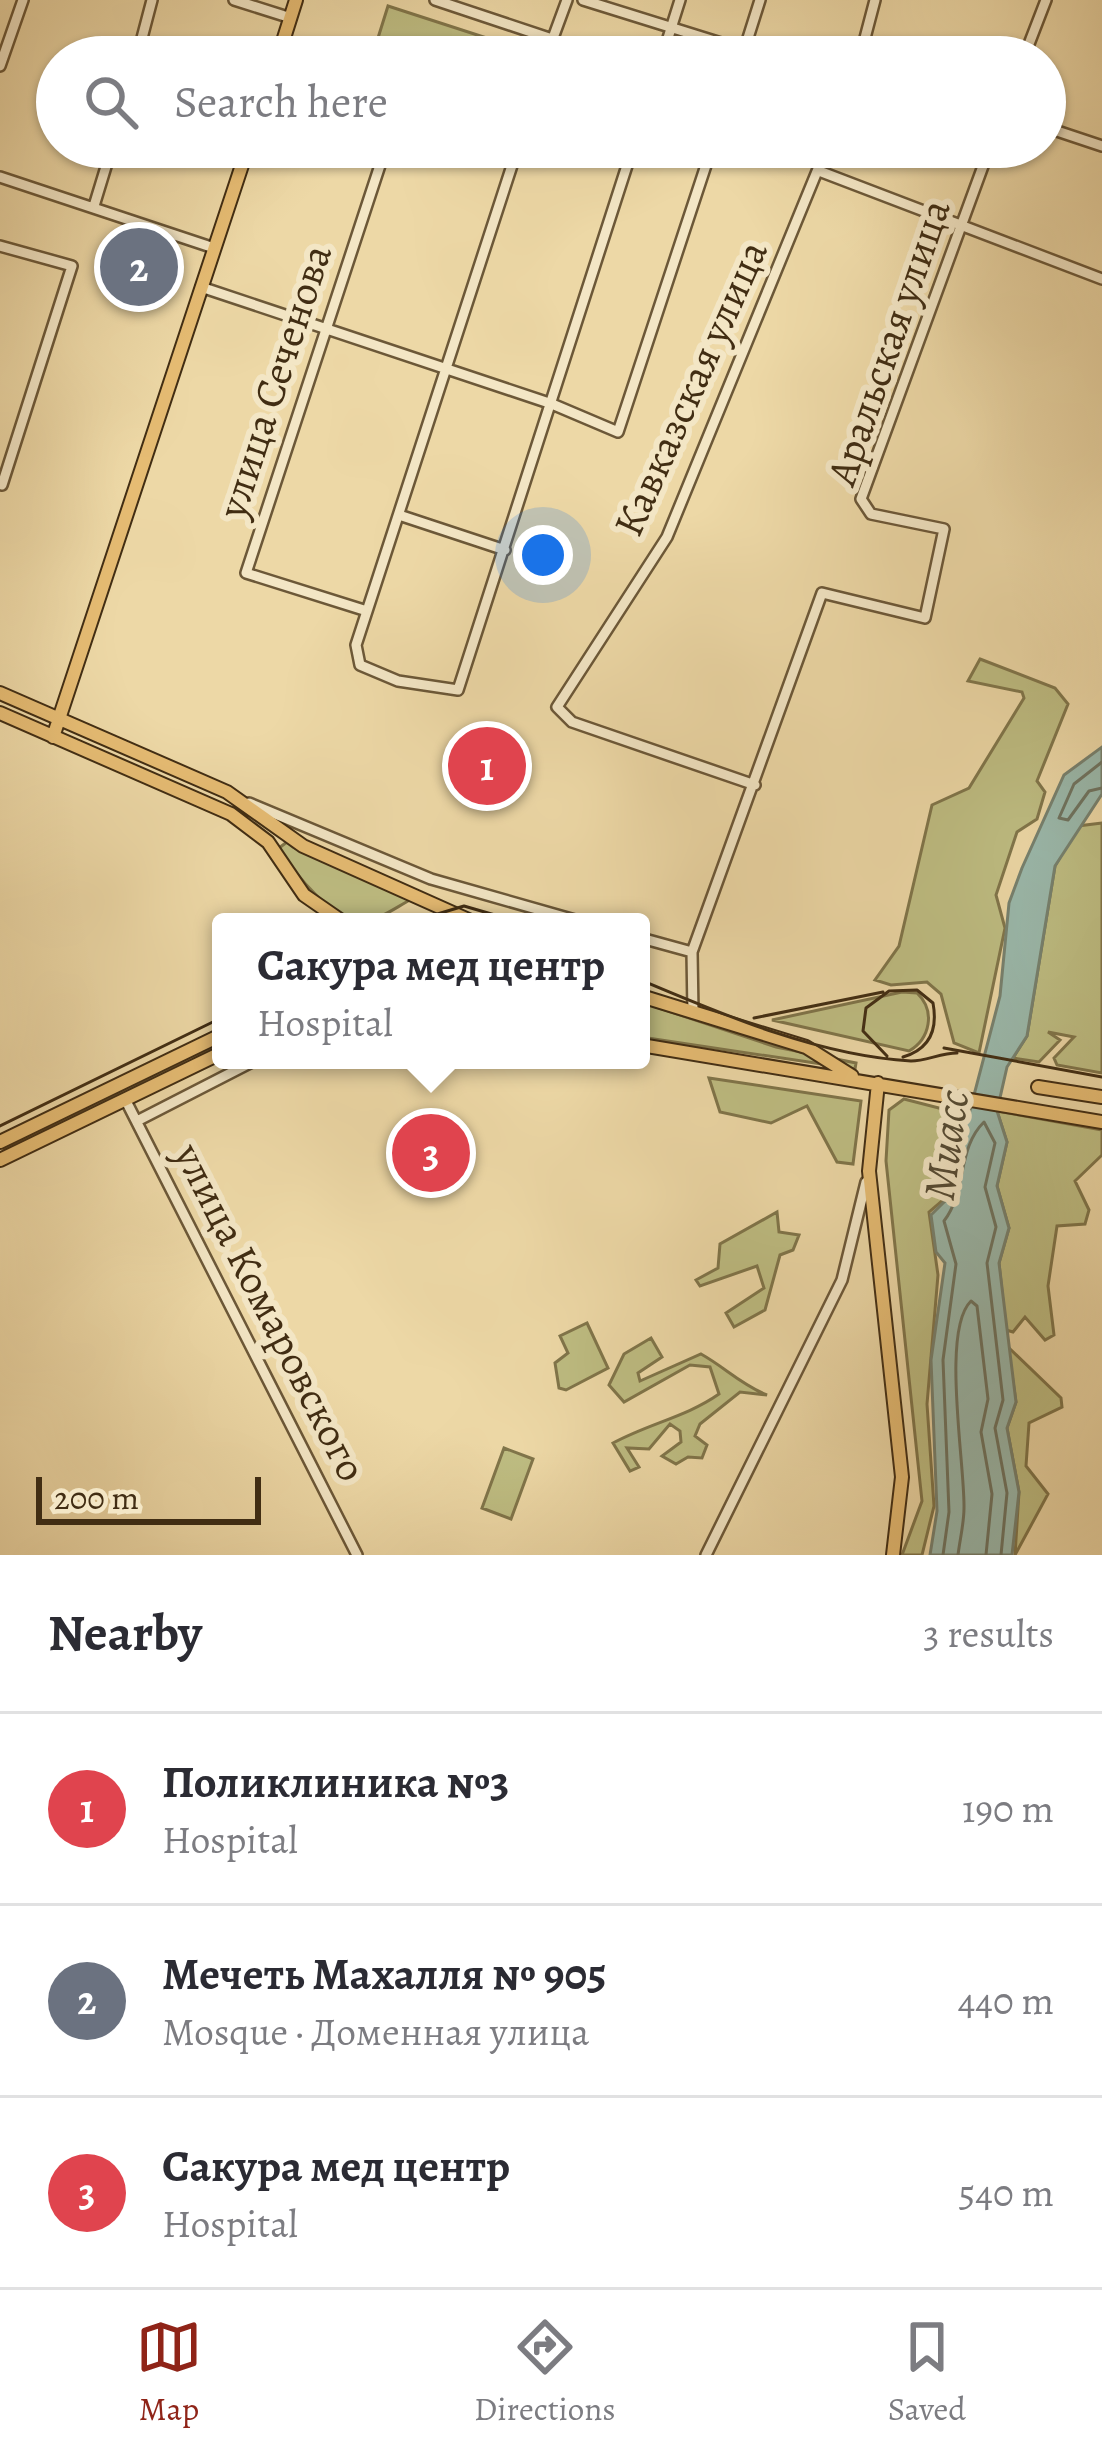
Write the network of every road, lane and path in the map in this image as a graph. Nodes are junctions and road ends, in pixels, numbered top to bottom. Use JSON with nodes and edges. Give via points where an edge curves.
{"nodes":[{"id":1,"x":23,"y":0,"type":"edge"},
{"id":2,"x":152,"y":0,"type":"edge"},
{"id":3,"x":234,"y":0,"type":"edge"},
{"id":4,"x":296,"y":0,"type":"edge"},
{"id":5,"x":435,"y":0,"type":"edge"},
{"id":6,"x":567,"y":0,"type":"edge"},
{"id":7,"x":583,"y":0,"type":"edge"},
{"id":8,"x":680,"y":0,"type":"edge"},
{"id":9,"x":760,"y":0,"type":"edge"},
{"id":10,"x":874,"y":0,"type":"edge"},
{"id":11,"x":1046,"y":0,"type":"edge"},
{"id":12,"x":291,"y":18,"type":"junction"},
{"id":13,"x":672,"y":26,"type":"junction"},
{"id":14,"x":5,"y":32,"type":"edge"},
{"id":15,"x":142,"y":36,"type":"edge"},
{"id":16,"x":285,"y":36,"type":"edge"},
{"id":17,"x":543,"y":36,"type":"edge"},
{"id":18,"x":553,"y":36,"type":"edge"},
{"id":19,"x":669,"y":36,"type":"edge"},
{"id":20,"x":697,"y":36,"type":"edge"},
{"id":21,"x":749,"y":36,"type":"edge"},
{"id":22,"x":867,"y":36,"type":"edge"},
{"id":23,"x":1032,"y":36,"type":"edge"},
{"id":24,"x":0,"y":67,"type":"edge"},
{"id":25,"x":1066,"y":134,"type":"edge"},
{"id":26,"x":1102,"y":146,"type":"edge"},
{"id":27,"x":106,"y":168,"type":"edge"},
{"id":28,"x":241,"y":168,"type":"edge"},
{"id":29,"x":379,"y":168,"type":"edge"},
{"id":30,"x":511,"y":168,"type":"edge"},
{"id":31,"x":626,"y":168,"type":"edge"},
{"id":32,"x":705,"y":168,"type":"edge"},
{"id":33,"x":820,"y":168,"type":"edge"},
{"id":34,"x":982,"y":168,"type":"edge"},
{"id":35,"x":819,"y":172,"type":"junction"},
{"id":36,"x":0,"y":177,"type":"edge"},
{"id":37,"x":94,"y":206,"type":"junction"},
{"id":38,"x":962,"y":223,"type":"junction"},
{"id":39,"x":0,"y":246,"type":"edge"},
{"id":40,"x":214,"y":248,"type":"junction"},
{"id":41,"x":1102,"y":279,"type":"edge"},
{"id":42,"x":201,"y":286,"type":"junction"},
{"id":43,"x":325,"y":331,"type":"junction"},
{"id":44,"x":445,"y":369,"type":"junction"},
{"id":45,"x":552,"y":404,"type":"junction"},
{"id":46,"x":2,"y":485,"type":"edge"},
{"id":47,"x":400,"y":515,"type":"junction"},
{"id":48,"x":505,"y":550,"type":"junction"},
{"id":49,"x":367,"y":611,"type":"junction"},
{"id":50,"x":0,"y":693,"type":"edge"},
{"id":51,"x":0,"y":713,"type":"edge"},
{"id":52,"x":60,"y":719,"type":"junction"},
{"id":53,"x":53,"y":736,"type":"junction"},
{"id":54,"x":755,"y":785,"type":"junction"},
{"id":55,"x":244,"y":801,"type":"junction"},
{"id":56,"x":330,"y":913,"type":"edge"},
{"id":57,"x":453,"y":913,"type":"edge"},
{"id":58,"x":550,"y":913,"type":"edge"},
{"id":59,"x":650,"y":940,"type":"edge"},
{"id":60,"x":692,"y":952,"type":"junction"},
{"id":61,"x":650,"y":999,"type":"edge"},
{"id":62,"x":693,"y":1015,"type":"junction"},
{"id":63,"x":212,"y":1039,"type":"edge"},
{"id":64,"x":650,"y":1046,"type":"edge"},
{"id":65,"x":212,"y":1057,"type":"edge"},
{"id":66,"x":238,"y":1069,"type":"edge"},
{"id":67,"x":859,"y":1080,"type":"junction"},
{"id":68,"x":878,"y":1083,"type":"junction"},
{"id":69,"x":118,"y":1085,"type":"junction"},
{"id":70,"x":1038,"y":1087,"type":"dead end"},
{"id":71,"x":1102,"y":1097,"type":"edge"},
{"id":72,"x":125,"y":1099,"type":"junction"},
{"id":73,"x":137,"y":1121,"type":"junction"},
{"id":74,"x":1102,"y":1122,"type":"edge"},
{"id":75,"x":0,"y":1142,"type":"edge"},
{"id":76,"x":0,"y":1160,"type":"edge"},
{"id":77,"x":869,"y":1171,"type":"junction"},
{"id":78,"x":357,"y":1555,"type":"edge"},
{"id":79,"x":706,"y":1555,"type":"edge"},
{"id":80,"x":893,"y":1555,"type":"edge"}],
"edges":[{"from":1,"to":14,"type":"street"},
{"from":2,"to":15,"type":"street"},
{"from":3,"to":12,"type":"street"},
{"from":4,"to":12,"type":"main road"},
{"from":5,"to":17,"type":"street"},
{"from":6,"to":18,"type":"street"},
{"from":7,"to":13,"type":"street"},
{"from":8,"to":13,"type":"street"},
{"from":9,"to":21,"type":"street"},
{"from":10,"to":22,"type":"street"},
{"from":11,"to":23,"type":"street"},
{"from":12,"to":16,"type":"main road"},
{"from":13,"to":19,"type":"street"},
{"from":13,"to":20,"type":"street"},
{"from":14,"to":24,"type":"street"},
{"from":25,"to":26,"type":"street"},
{"from":27,"to":37,"type":"street"},
{"from":28,"to":40,"type":"main road"},
{"from":29,"to":43,"type":"street","name":"улица Сеченова"},
{"from":30,"to":44,"type":"street"},
{"from":31,"to":45,"type":"street"},
{"from":32,"to":45,"type":"street","via":[[618,432]]},
{"from":33,"to":35,"type":"street","name":"Кавказская улица"},
{"from":34,"to":38,"type":"street","name":"Аральская улица"},
{"from":35,"to":38,"type":"street"},
{"from":35,"to":54,"type":"street","name":"Кавказская улица","via":[[667,537],[557,707],[572,722]]},
{"from":36,"to":37,"type":"street"},
{"from":37,"to":40,"type":"street"},
{"from":38,"to":41,"type":"street"},
{"from":38,"to":54,"type":"street","name":"Аральская улица","via":[[861,499],[871,514],[944,530],[926,618],[822,593]]},
{"from":39,"to":46,"type":"street","via":[[72,266]]},
{"from":40,"to":42,"type":"main road"},
{"from":42,"to":43,"type":"street"},
{"from":42,"to":52,"type":"main road"},
{"from":43,"to":44,"type":"street"},
{"from":43,"to":49,"type":"street","name":"улица Сеченова","via":[[246,573]]},
{"from":44,"to":45,"type":"street"},
{"from":44,"to":47,"type":"street"},
{"from":45,"to":48,"type":"street"},
{"from":47,"to":48,"type":"street"},
{"from":47,"to":49,"type":"street"},
{"from":48,"to":49,"type":"street","via":[[458,690],[398,681],[360,665],[356,645]]},
{"from":50,"to":52,"type":"main road"},
{"from":51,"to":53,"type":"main road"},
{"from":52,"to":53,"type":"main road"},
{"from":52,"to":55,"type":"main road"},
{"from":53,"to":56,"type":"main road","via":[[231,814],[268,842],[304,895]]},
{"from":54,"to":60,"type":"street","name":"Аральская улица"},
{"from":55,"to":57,"type":"main road","via":[[303,846]]},
{"from":55,"to":58,"type":"street","via":[[431,879]]},
{"from":59,"to":60,"type":"street"},
{"from":60,"to":62,"type":"street","name":"Аральская улица"},
{"from":61,"to":62,"type":"main road"},
{"from":62,"to":67,"type":"main road","via":[[806,1047]]},
{"from":63,"to":69,"type":"main road"},
{"from":64,"to":67,"type":"main road"},
{"from":65,"to":72,"type":"main road"},
{"from":66,"to":73,"type":"street"},
{"from":67,"to":68,"type":"main road"},
{"from":68,"to":74,"type":"main road"},
{"from":68,"to":77,"type":"main road"},
{"from":69,"to":72,"type":"main road"},
{"from":69,"to":75,"type":"main road"},
{"from":70,"to":71,"type":"main road"},
{"from":72,"to":73,"type":"street","name":"улица Комаровского"},
{"from":72,"to":76,"type":"main road"},
{"from":73,"to":78,"type":"street","name":"улица Комаровского"},
{"from":77,"to":79,"type":"street","via":[[842,1280]]},
{"from":77,"to":80,"type":"main road","via":[[902,1477]]}]}
